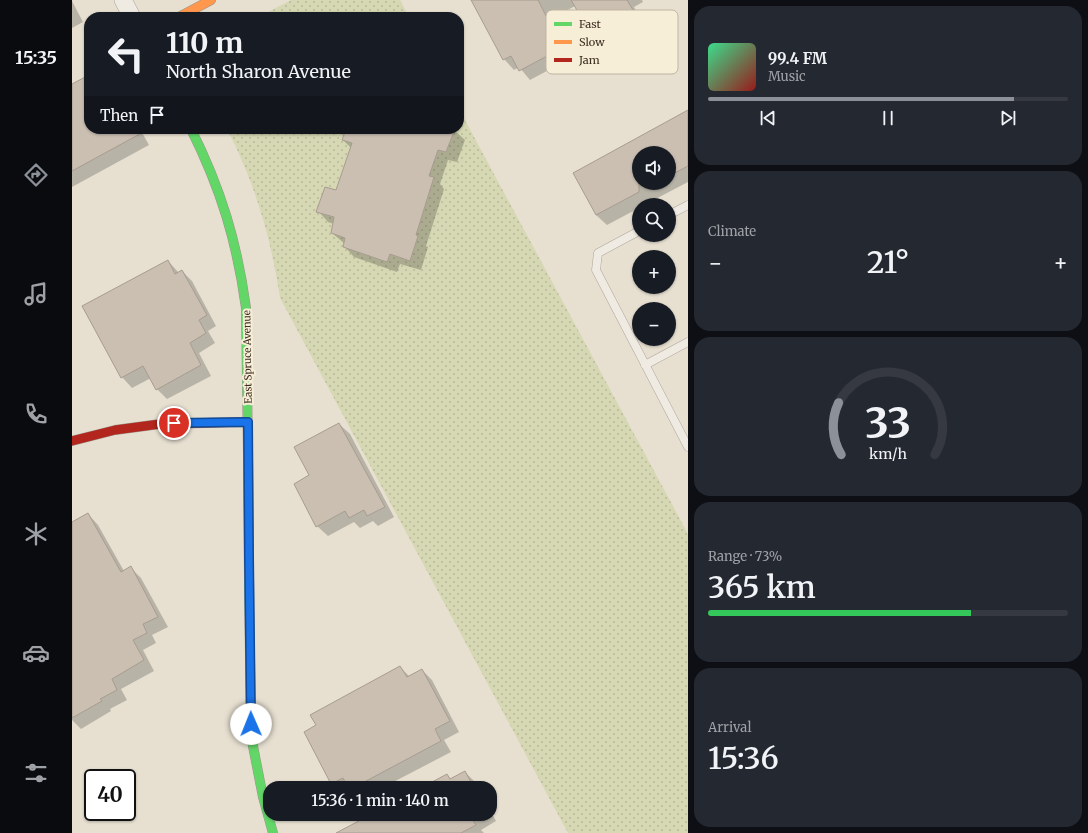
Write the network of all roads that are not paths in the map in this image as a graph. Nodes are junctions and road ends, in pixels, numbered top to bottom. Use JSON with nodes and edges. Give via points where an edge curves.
{"nodes":[{"id":1,"x":123,"y":0,"type":"edge"},
{"id":2,"x":211,"y":0,"type":"edge"},
{"id":3,"x":129,"y":12,"type":"edge"},
{"id":4,"x":188,"y":12,"type":"edge"},
{"id":5,"x":193,"y":134,"type":"edge"},
{"id":6,"x":688,"y":205,"type":"edge"},
{"id":7,"x":676,"y":211,"type":"edge"},
{"id":8,"x":632,"y":235,"type":"edge"},
{"id":9,"x":688,"y":342,"type":"edge"},
{"id":10,"x":645,"y":365,"type":"junction"},
{"id":11,"x":248,"y":422,"type":"junction"},
{"id":12,"x":72,"y":441,"type":"edge"},
{"id":13,"x":688,"y":447,"type":"edge"},
{"id":14,"x":273,"y":833,"type":"edge"}],
"edges":[{"from":1,"to":3,"type":"street"},
{"from":2,"to":4,"type":"street"},
{"from":5,"to":11,"type":"street","name":"East Spruce Avenue","via":[[219,189],[240,264],[246,308]]},
{"from":6,"to":7,"type":"lane"},
{"from":8,"to":10,"type":"lane","via":[[598,253],[596,270]]},
{"from":9,"to":10,"type":"lane"},
{"from":10,"to":13,"type":"lane"},
{"from":11,"to":12,"type":"street","via":[[160,424],[115,430]]},
{"from":11,"to":14,"type":"street","name":"East Spruce Avenue","via":[[251,736],[266,813]]}]}
